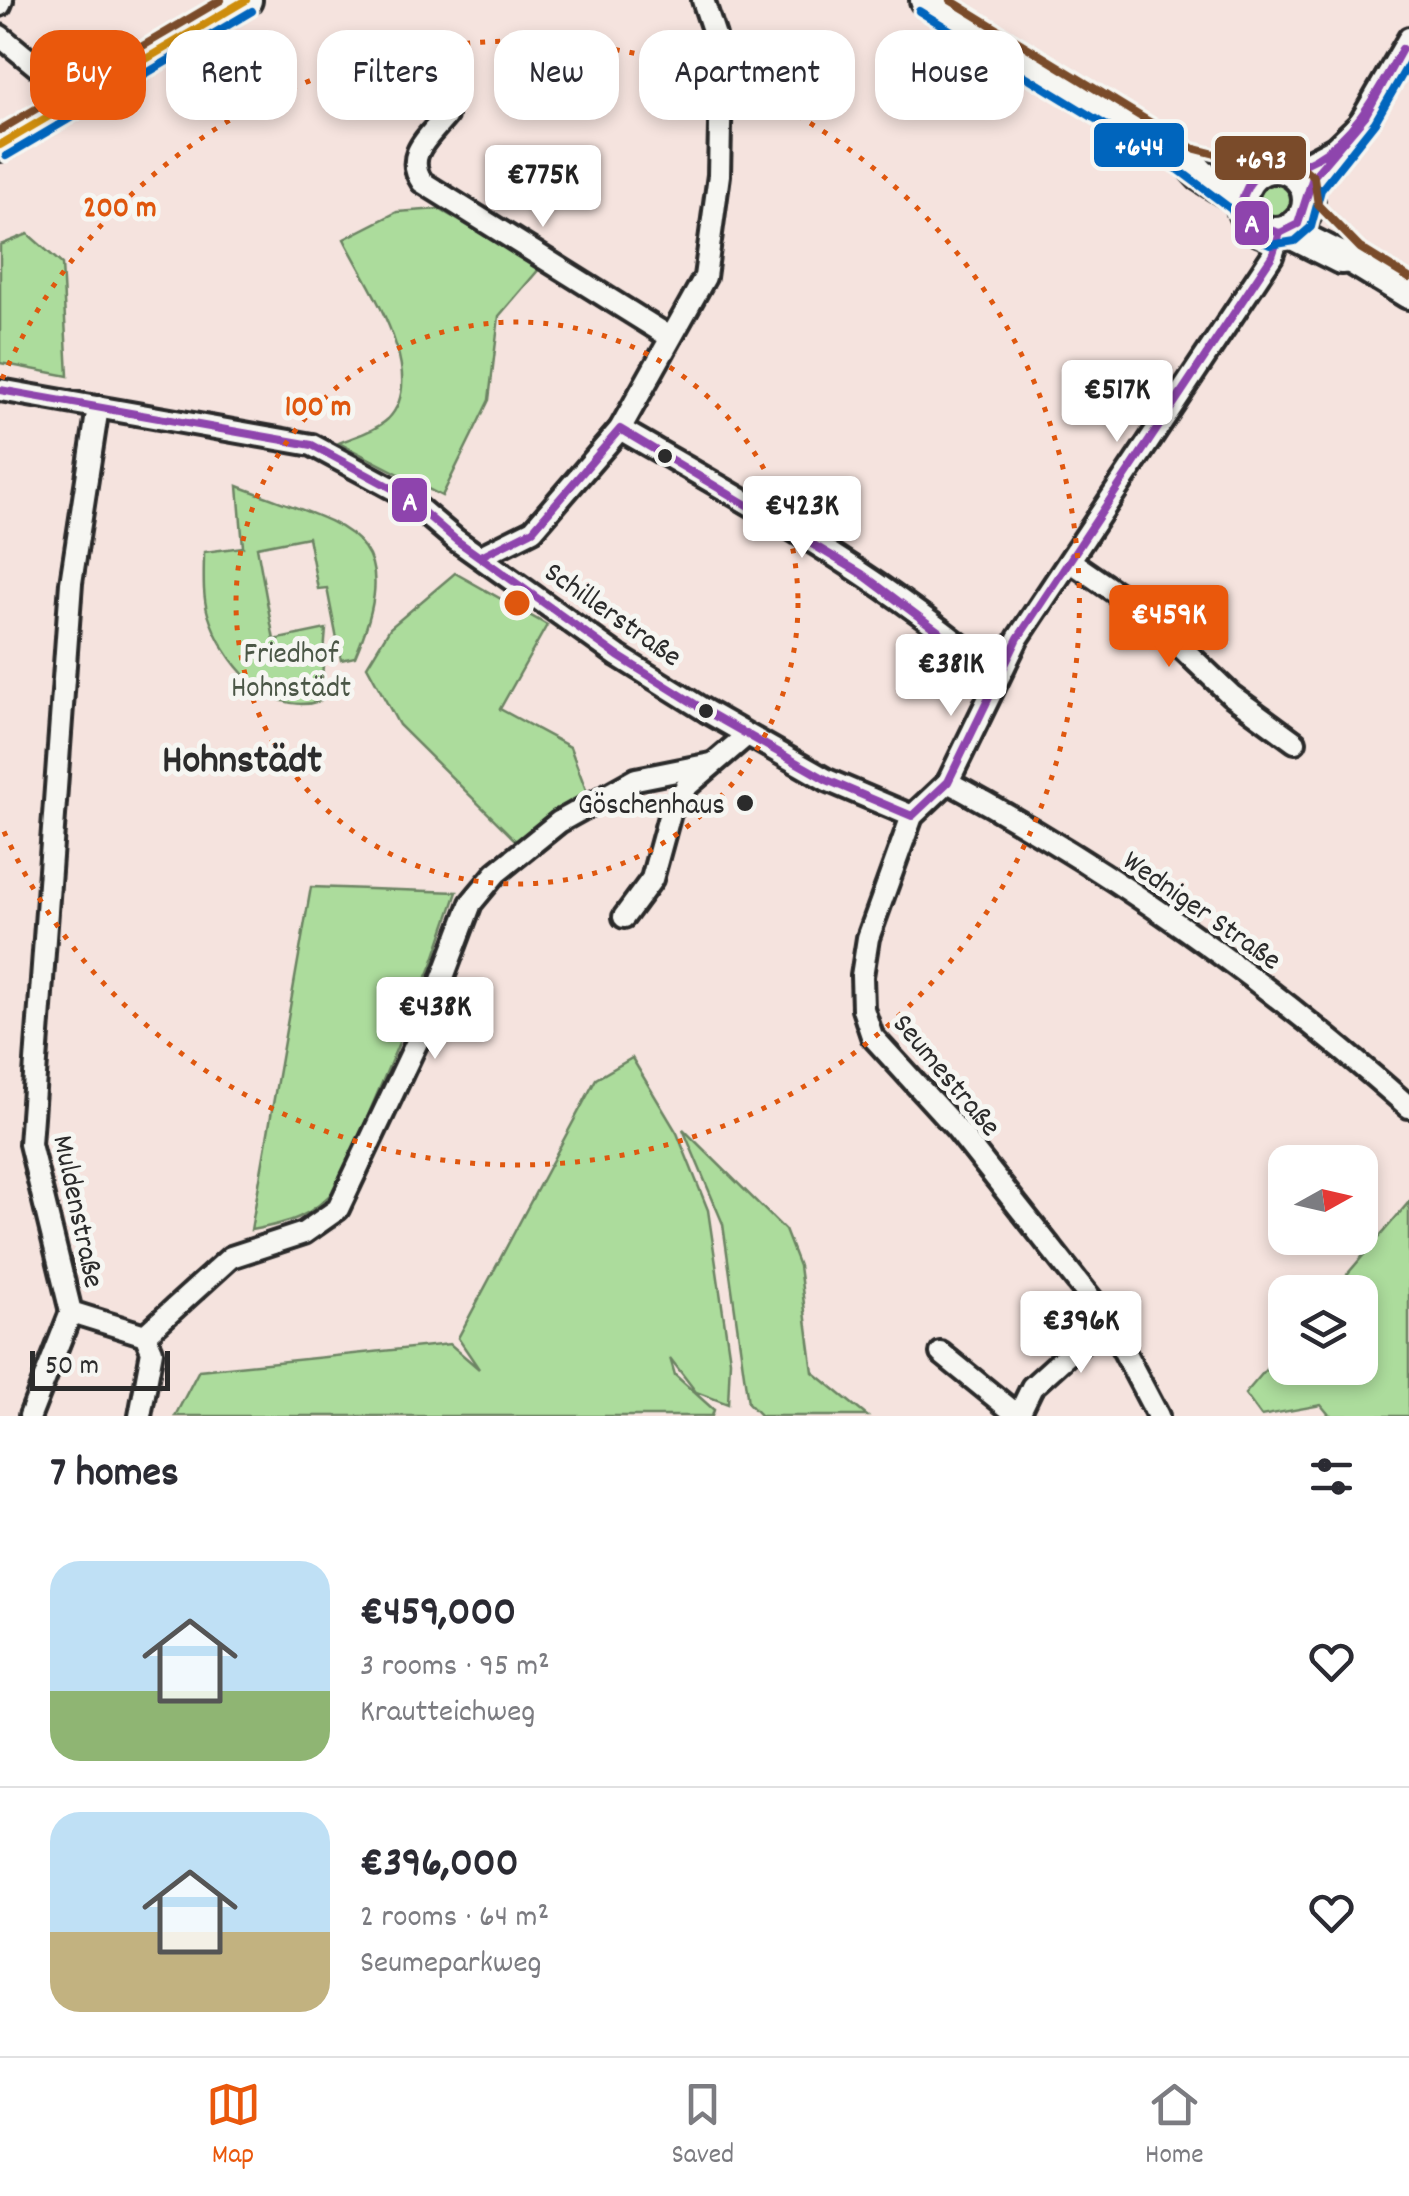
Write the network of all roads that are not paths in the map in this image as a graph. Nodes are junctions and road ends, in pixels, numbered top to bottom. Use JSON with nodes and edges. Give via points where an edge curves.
{"nodes":[{"id":1,"x":246,"y":0,"type":"edge"},
{"id":2,"x":703,"y":0,"type":"edge"},
{"id":3,"x":926,"y":0,"type":"edge"},
{"id":4,"x":0,"y":36,"type":"edge"},
{"id":5,"x":1409,"y":38,"type":"edge"},
{"id":6,"x":30,"y":61,"type":"edge"},
{"id":7,"x":146,"y":61,"type":"edge"},
{"id":8,"x":46,"y":120,"type":"edge"},
{"id":9,"x":443,"y":120,"type":"edge"},
{"id":10,"x":0,"y":146,"type":"edge"},
{"id":11,"x":1247,"y":188,"type":"junction"},
{"id":12,"x":1294,"y":207,"type":"junction"},
{"id":13,"x":1409,"y":293,"type":"edge"},
{"id":14,"x":670,"y":338,"type":"junction"},
{"id":15,"x":0,"y":390,"type":"edge"},
{"id":16,"x":98,"y":407,"type":"junction"},
{"id":17,"x":620,"y":429,"type":"junction"},
{"id":18,"x":481,"y":556,"type":"junction"},
{"id":19,"x":1070,"y":561,"type":"junction"},
{"id":20,"x":998,"y":676,"type":"junction"},
{"id":21,"x":747,"y":736,"type":"junction"},
{"id":22,"x":1295,"y":742,"type":"dead end"},
{"id":23,"x":711,"y":764,"type":"junction"},
{"id":24,"x":948,"y":782,"type":"junction"},
{"id":25,"x":912,"y":816,"type":"junction"},
{"id":26,"x":624,"y":917,"type":"dead end"},
{"id":27,"x":1409,"y":1107,"type":"edge"},
{"id":28,"x":71,"y":1312,"type":"junction"},
{"id":29,"x":1107,"y":1319,"type":"junction"},
{"id":30,"x":145,"y":1335,"type":"junction"},
{"id":31,"x":941,"y":1354,"type":"dead end"},
{"id":32,"x":1017,"y":1415,"type":"edge"},
{"id":33,"x":30,"y":1416,"type":"edge"},
{"id":34,"x":140,"y":1416,"type":"edge"},
{"id":35,"x":1158,"y":1416,"type":"edge"}],
"edges":[{"from":1,"to":7,"type":"main road"},
{"from":2,"to":14,"type":"street","via":[[721,78],[711,257]]},
{"from":3,"to":11,"type":"main road","via":[[1187,160]]},
{"from":4,"to":6,"type":"street"},
{"from":5,"to":12,"type":"street","via":[[1358,124]]},
{"from":8,"to":10,"type":"main road"},
{"from":9,"to":14,"type":"street","via":[[413,157],[422,182]]},
{"from":11,"to":12,"type":"main road","via":[[1270,167]]},
{"from":11,"to":12,"type":"main road","via":[[1253,225]]},
{"from":12,"to":13,"type":"main road","via":[[1340,258]]},
{"from":12,"to":19,"type":"street","name":"Seumestraße","via":[[1272,256]]},
{"from":14,"to":17,"type":"street"},
{"from":15,"to":16,"type":"street","name":"Schillerstraße"},
{"from":16,"to":18,"type":"street","name":"Schillerstraße","via":[[312,445],[402,493]]},
{"from":16,"to":28,"type":"street","name":"Muldenstraße","via":[[71,583],[30,1144]]},
{"from":17,"to":18,"type":"street","via":[[532,530]]},
{"from":17,"to":20,"type":"street","via":[[798,528]]},
{"from":18,"to":21,"type":"street","name":"Schillerstraße","via":[[618,656]]},
{"from":19,"to":20,"type":"street","name":"Seumestraße"},
{"from":19,"to":22,"type":"street","via":[[1144,612],[1230,695]]},
{"from":20,"to":24,"type":"street","name":"Seumestraße"},
{"from":21,"to":23,"type":"street"},
{"from":21,"to":25,"type":"street","name":"Schillerstraße"},
{"from":23,"to":26,"type":"street","via":[[670,813],[652,879]]},
{"from":23,"to":30,"type":"street","via":[[636,778],[559,822],[496,873],[471,903],[425,1025],[338,1209],[320,1226],[232,1257]]},
{"from":24,"to":25,"type":"street","name":"Seumestraße"},
{"from":24,"to":27,"type":"street","name":"Wedniger Straße","via":[[1051,838],[1275,995]]},
{"from":25,"to":29,"type":"street","name":"Seumestraße","via":[[868,938],[862,976],[866,1024]]},
{"from":28,"to":30,"type":"street","name":"Muldenstraße"},
{"from":28,"to":33,"type":"street","name":"Muldenstraße"},
{"from":29,"to":32,"type":"street","via":[[1032,1387]]},
{"from":29,"to":35,"type":"street","name":"Seumestraße"},
{"from":30,"to":34,"type":"street","via":[[152,1351]]},
{"from":31,"to":32,"type":"street"}]}
